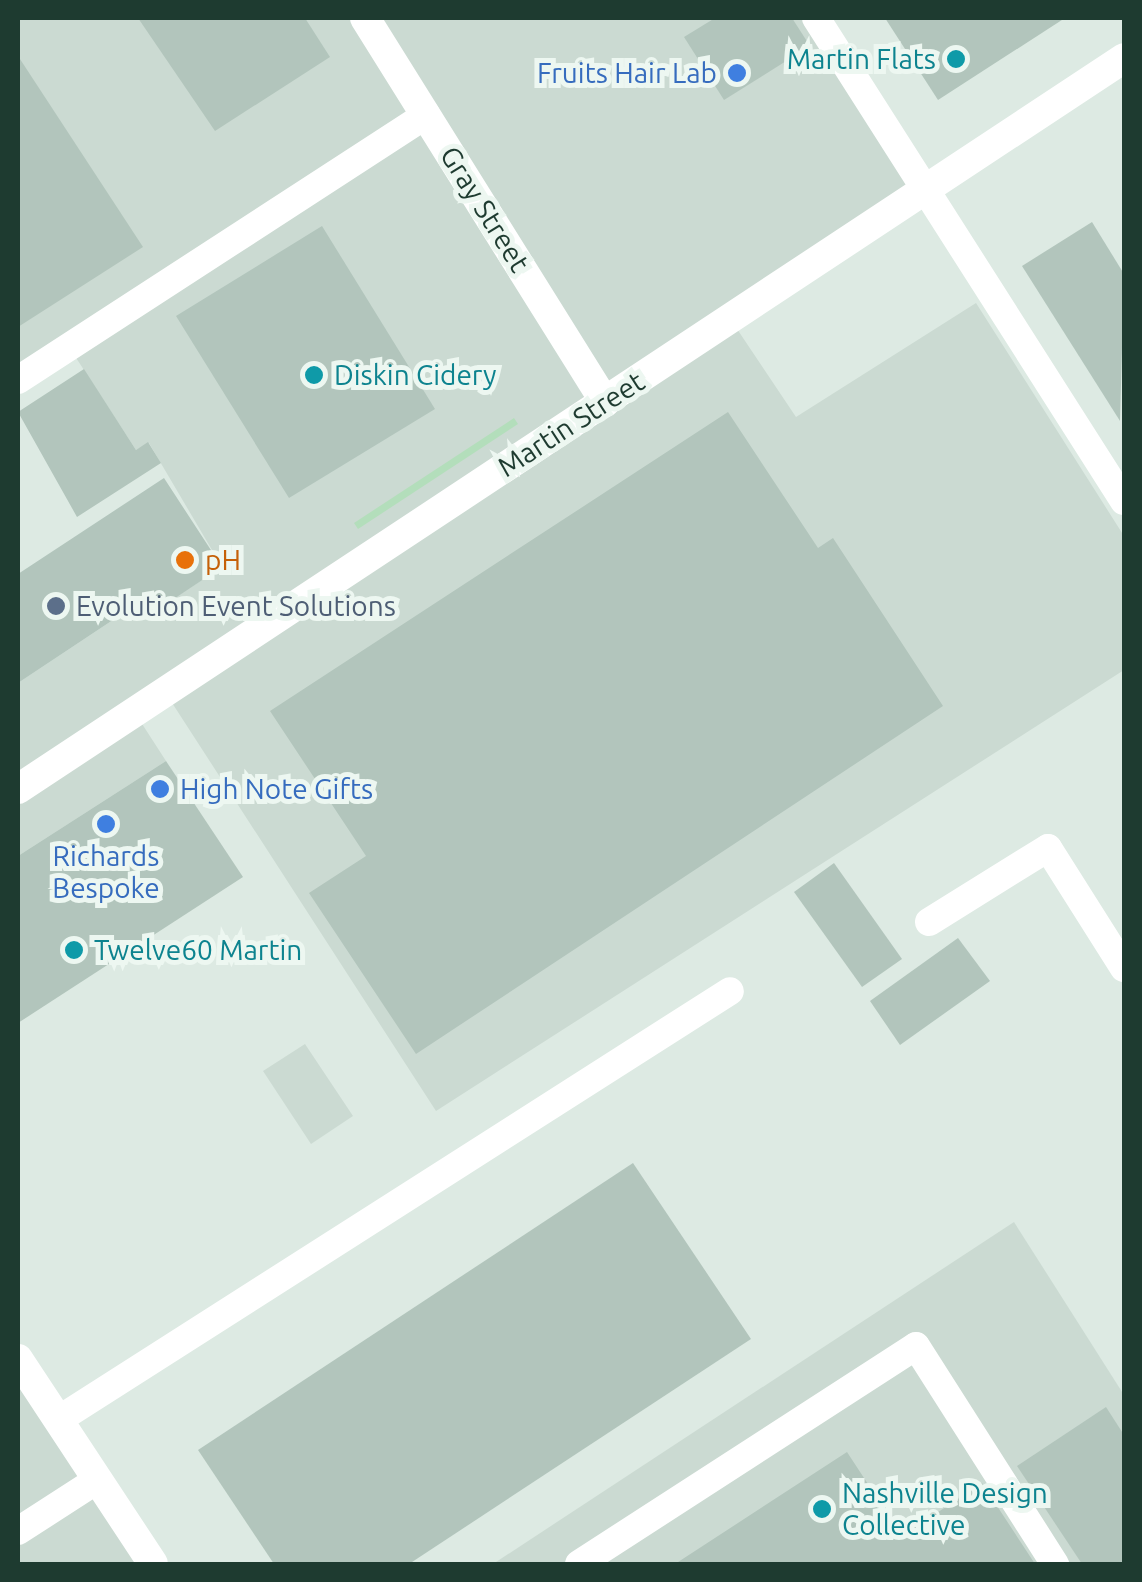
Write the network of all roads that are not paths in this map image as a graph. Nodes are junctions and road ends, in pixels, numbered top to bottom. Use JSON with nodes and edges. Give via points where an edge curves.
{"nodes":[{"id":1,"x":365,"y":18,"type":"edge"},
{"id":2,"x":816,"y":18,"type":"edge"},
{"id":3,"x":1124,"y":58,"type":"edge"},
{"id":4,"x":426,"y":115,"type":"junction"},
{"id":5,"x":926,"y":189,"type":"junction"},
{"id":6,"x":18,"y":380,"type":"edge"},
{"id":7,"x":604,"y":402,"type":"junction"},
{"id":8,"x":1124,"y":501,"type":"edge"},
{"id":9,"x":18,"y":790,"type":"edge"},
{"id":10,"x":929,"y":922,"type":"dead end"},
{"id":11,"x":1124,"y":968,"type":"edge"},
{"id":12,"x":730,"y":991,"type":"dead end"},
{"id":13,"x":18,"y":1358,"type":"edge"},
{"id":14,"x":58,"y":1420,"type":"junction"},
{"id":15,"x":97,"y":1480,"type":"junction"},
{"id":16,"x":18,"y":1531,"type":"edge"},
{"id":17,"x":154,"y":1564,"type":"edge"},
{"id":18,"x":579,"y":1564,"type":"edge"},
{"id":19,"x":1055,"y":1564,"type":"edge"}],
"edges":[{"from":1,"to":4,"type":"street","name":"Gray Street"},
{"from":2,"to":5,"type":"lane"},
{"from":3,"to":5,"type":"street","name":"Martin Street"},
{"from":4,"to":6,"type":"lane"},
{"from":4,"to":7,"type":"street","name":"Gray Street"},
{"from":5,"to":7,"type":"street","name":"Martin Street"},
{"from":5,"to":8,"type":"lane"},
{"from":7,"to":9,"type":"street","name":"Martin Street"},
{"from":10,"to":11,"type":"lane","via":[[1048,848]]},
{"from":12,"to":14,"type":"lane"},
{"from":13,"to":14,"type":"street"},
{"from":14,"to":15,"type":"street"},
{"from":15,"to":16,"type":"lane"},
{"from":15,"to":17,"type":"street"},
{"from":18,"to":19,"type":"lane","via":[[916,1346]]}]}
